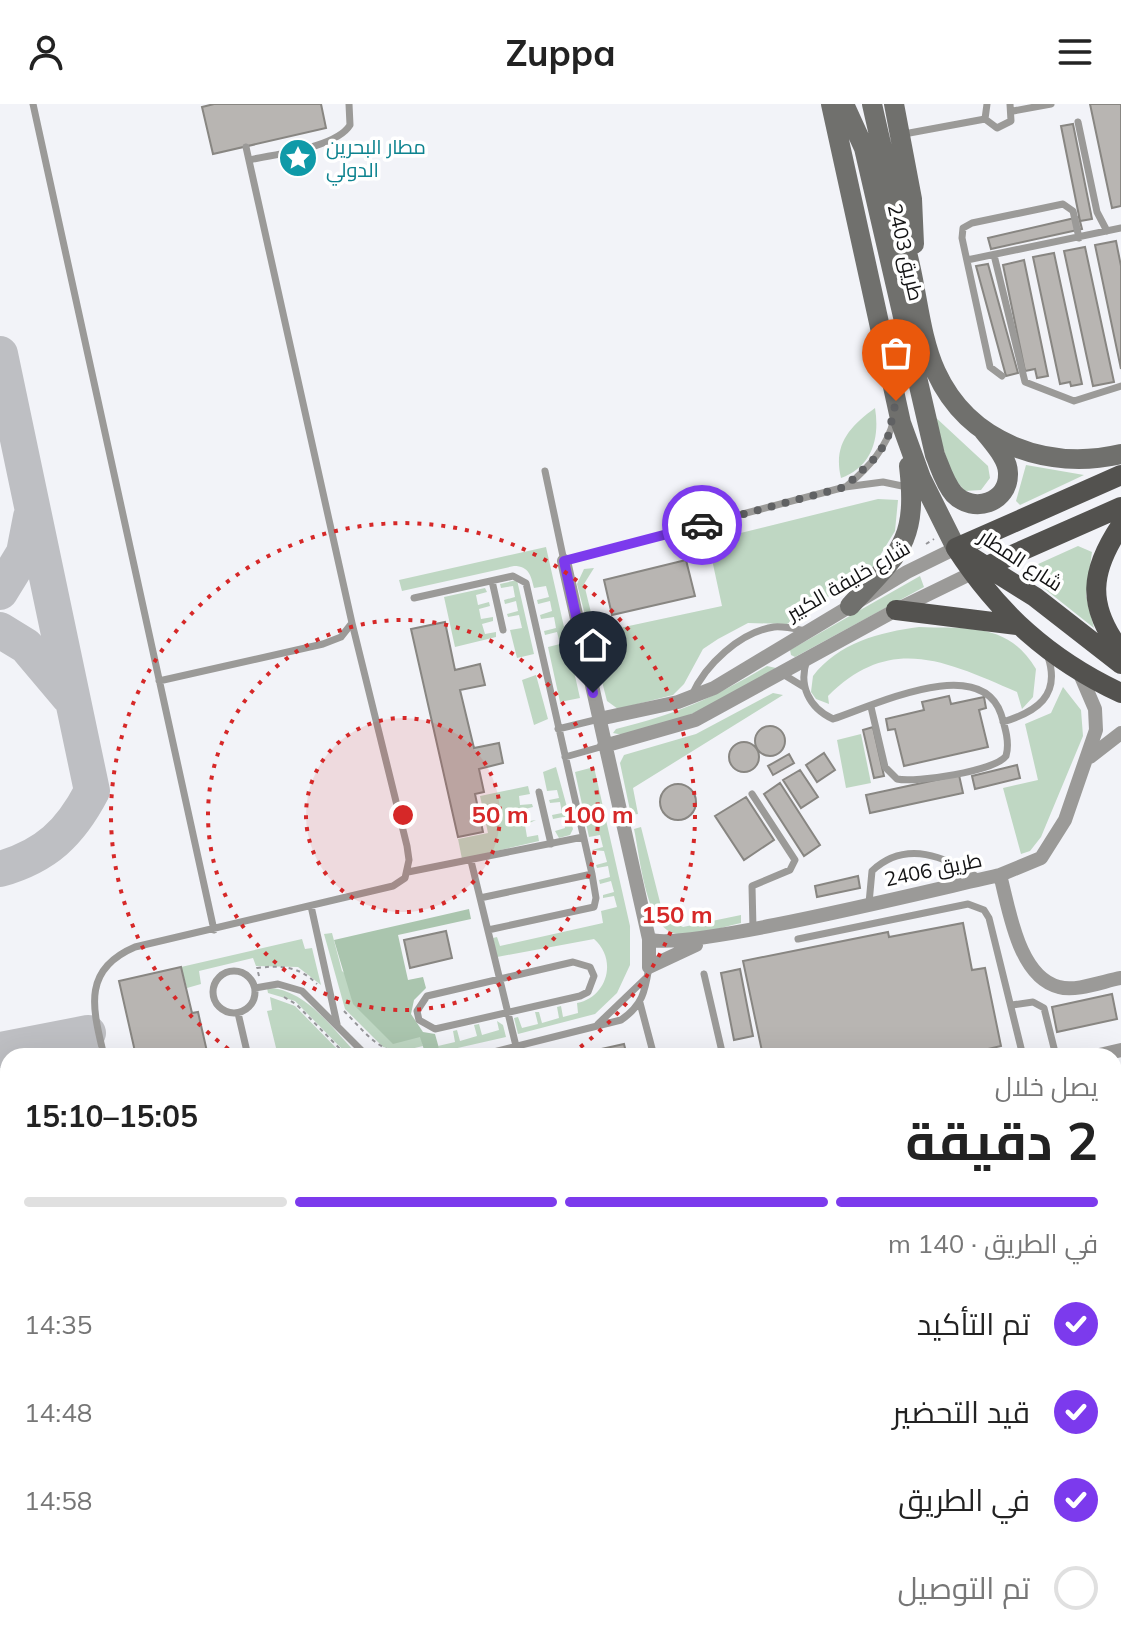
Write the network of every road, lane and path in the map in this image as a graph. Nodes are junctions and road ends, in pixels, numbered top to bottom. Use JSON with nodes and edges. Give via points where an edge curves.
{"nodes":[{"id":1,"x":33,"y":104,"type":"edge"},
{"id":2,"x":349,"y":104,"type":"edge"},
{"id":3,"x":831,"y":104,"type":"edge"},
{"id":4,"x":844,"y":104,"type":"edge"},
{"id":5,"x":872,"y":104,"type":"edge"},
{"id":6,"x":894,"y":104,"type":"edge"},
{"id":7,"x":987,"y":104,"type":"edge"},
{"id":8,"x":1051,"y":104,"type":"edge"},
{"id":9,"x":1011,"y":107,"type":"edge"},
{"id":10,"x":985,"y":119,"type":"junction"},
{"id":11,"x":1078,"y":122,"type":"dead end"},
{"id":12,"x":901,"y":135,"type":"junction"},
{"id":13,"x":246,"y":147,"type":"dead end"},
{"id":14,"x":249,"y":160,"type":"junction"},
{"id":15,"x":1121,"y":228,"type":"edge"},
{"id":16,"x":1107,"y":231,"type":"junction"},
{"id":17,"x":1079,"y":238,"type":"junction"},
{"id":18,"x":994,"y":255,"type":"junction"},
{"id":19,"x":967,"y":260,"type":"junction"},
{"id":20,"x":917,"y":296,"type":"junction"},
{"id":21,"x":1002,"y":376,"type":"dead end"},
{"id":22,"x":1121,"y":386,"type":"edge"},
{"id":23,"x":896,"y":401,"type":"junction"},
{"id":24,"x":983,"y":430,"type":"junction"},
{"id":25,"x":906,"y":439,"type":"junction"},
{"id":26,"x":1121,"y":454,"type":"edge"},
{"id":27,"x":545,"y":471,"type":"dead end"},
{"id":28,"x":1121,"y":475,"type":"edge"},
{"id":29,"x":845,"y":487,"type":"junction"},
{"id":30,"x":912,"y":491,"type":"junction"},
{"id":31,"x":1121,"y":507,"type":"edge"},
{"id":32,"x":1121,"y":525,"type":"edge"},
{"id":33,"x":951,"y":539,"type":"junction"},
{"id":34,"x":917,"y":540,"type":"junction"},
{"id":35,"x":934,"y":559,"type":"junction"},
{"id":36,"x":564,"y":561,"type":"junction"},
{"id":37,"x":980,"y":569,"type":"junction"},
{"id":38,"x":492,"y":581,"type":"junction"},
{"id":39,"x":414,"y":598,"type":"dead end"},
{"id":40,"x":850,"y":606,"type":"junction"},
{"id":41,"x":896,"y":610,"type":"junction"},
{"id":42,"x":352,"y":623,"type":"junction"},
{"id":43,"x":1017,"y":625,"type":"junction"},
{"id":44,"x":503,"y":630,"type":"dead end"},
{"id":45,"x":809,"y":631,"type":"junction"},
{"id":46,"x":1044,"y":647,"type":"junction"},
{"id":47,"x":779,"y":649,"type":"junction"},
{"id":48,"x":1121,"y":651,"type":"edge"},
{"id":49,"x":808,"y":658,"type":"junction"},
{"id":50,"x":1121,"y":664,"type":"edge"},
{"id":51,"x":783,"y":672,"type":"junction"},
{"id":52,"x":1080,"y":674,"type":"junction"},
{"id":53,"x":159,"y":681,"type":"junction"},
{"id":54,"x":805,"y":688,"type":"junction"},
{"id":55,"x":1121,"y":693,"type":"edge"},
{"id":56,"x":691,"y":698,"type":"junction"},
{"id":57,"x":871,"y":707,"type":"junction"},
{"id":58,"x":599,"y":719,"type":"junction"},
{"id":59,"x":1003,"y":722,"type":"junction"},
{"id":60,"x":558,"y":729,"type":"junction"},
{"id":61,"x":1121,"y":733,"type":"edge"},
{"id":62,"x":604,"y":746,"type":"junction"},
{"id":63,"x":565,"y":757,"type":"junction"},
{"id":64,"x":1089,"y":758,"type":"junction"},
{"id":65,"x":539,"y":792,"type":"dead end"},
{"id":66,"x":752,"y":794,"type":"dead end"},
{"id":67,"x":583,"y":837,"type":"junction"},
{"id":68,"x":551,"y":844,"type":"junction"},
{"id":69,"x":471,"y":861,"type":"junction"},
{"id":70,"x":408,"y":872,"type":"junction"},
{"id":71,"x":592,"y":874,"type":"junction"},
{"id":72,"x":1000,"y":875,"type":"junction"},
{"id":73,"x":981,"y":879,"type":"junction"},
{"id":74,"x":480,"y":898,"type":"junction"},
{"id":75,"x":869,"y":903,"type":"junction"},
{"id":76,"x":311,"y":906,"type":"junction"},
{"id":77,"x":753,"y":928,"type":"junction"},
{"id":78,"x":214,"y":930,"type":"junction"},
{"id":79,"x":488,"y":930,"type":"junction"},
{"id":80,"x":729,"y":934,"type":"junction"},
{"id":81,"x":649,"y":939,"type":"junction"},
{"id":82,"x":798,"y":939,"type":"dead end"},
{"id":83,"x":648,"y":972,"type":"junction"},
{"id":84,"x":704,"y":974,"type":"dead end"},
{"id":85,"x":1121,"y":978,"type":"edge"},
{"id":86,"x":500,"y":979,"type":"junction"},
{"id":87,"x":259,"y":988,"type":"junction"},
{"id":88,"x":640,"y":1003,"type":"junction"},
{"id":89,"x":1012,"y":1005,"type":"junction"},
{"id":90,"x":508,"y":1012,"type":"junction"},
{"id":91,"x":238,"y":1013,"type":"junction"},
{"id":92,"x":337,"y":1024,"type":"junction"},
{"id":93,"x":597,"y":1026,"type":"junction"},
{"id":94,"x":516,"y":1046,"type":"junction"},
{"id":95,"x":102,"y":1048,"type":"edge"},
{"id":96,"x":246,"y":1048,"type":"edge"},
{"id":97,"x":339,"y":1048,"type":"edge"},
{"id":98,"x":360,"y":1048,"type":"edge"},
{"id":99,"x":508,"y":1048,"type":"edge"},
{"id":100,"x":652,"y":1048,"type":"edge"},
{"id":101,"x":721,"y":1048,"type":"edge"},
{"id":102,"x":1021,"y":1048,"type":"edge"},
{"id":103,"x":1054,"y":1048,"type":"edge"}],
"edges":[{"from":1,"to":53,"type":"lane"},
{"from":2,"to":14,"type":"lane","via":[[350,125],[342,135]]},
{"from":3,"to":23,"type":"main road","name":"طريق 2403"},
{"from":4,"to":24,"type":"main road","via":[[864,148],[935,455],[953,493],[966,503],[982,505],[1006,487],[1008,471]]},
{"from":5,"to":20,"type":"main road","name":"طريق 2403"},
{"from":6,"to":12,"type":"main road"},
{"from":7,"to":10,"type":"lane"},
{"from":8,"to":9,"type":"lane"},
{"from":9,"to":10,"type":"lane","via":[[1011,121],[1003,128],[992,127]]},
{"from":10,"to":12,"type":"lane"},
{"from":11,"to":16,"type":"lane","via":[[1097,212]]},
{"from":12,"to":20,"type":"main road","via":[[912,199]]},
{"from":13,"to":14,"type":"lane"},
{"from":14,"to":42,"type":"lane"},
{"from":15,"to":16,"type":"lane"},
{"from":16,"to":17,"type":"lane"},
{"from":17,"to":18,"type":"lane"},
{"from":17,"to":19,"type":"lane","via":[[1073,211],[1063,204],[967,225],[962,233]]},
{"from":18,"to":19,"type":"lane"},
{"from":18,"to":22,"type":"lane","via":[[1025,382],[1074,401]]},
{"from":19,"to":21,"type":"lane","via":[[990,367]]},
{"from":20,"to":24,"type":"main road","name":"طريق 2403","via":[[936,371],[964,413]]},
{"from":23,"to":25,"type":"main road","name":"طريق 2403"},
{"from":23,"to":29,"type":"lane","via":[[887,441]]},
{"from":24,"to":26,"type":"main road","name":"طريق 2403","via":[[1050,458],[1075,461]]},
{"from":25,"to":30,"type":"main road"},
{"from":25,"to":33,"type":"main road","name":"طريق 2403"},
{"from":27,"to":36,"type":"lane"},
{"from":28,"to":33,"type":"main road","name":"شارع خليفة الكبير"},
{"from":29,"to":30,"type":"lane","via":[[883,482],[903,484]]},
{"from":29,"to":36,"type":"lane"},
{"from":30,"to":34,"type":"main road"},
{"from":31,"to":37,"type":"main road"},
{"from":32,"to":48,"type":"main road","via":[[1103,552],[1095,588],[1099,612]]},
{"from":33,"to":34,"type":"path"},
{"from":33,"to":35,"type":"street","name":"شارع خليفة الكبير"},
{"from":33,"to":37,"type":"main road","name":"شارع المطار"},
{"from":34,"to":35,"type":"path"},
{"from":34,"to":40,"type":"main road"},
{"from":35,"to":40,"type":"street","name":"شارع خليفة الكبير"},
{"from":36,"to":58,"type":"street"},
{"from":37,"to":41,"type":"street"},
{"from":37,"to":43,"type":"main road","name":"شارع المطار"},
{"from":37,"to":50,"type":"main road","name":"شارع المطار","via":[[1059,614]]},
{"from":38,"to":39,"type":"lane"},
{"from":38,"to":44,"type":"lane"},
{"from":38,"to":60,"type":"lane","via":[[518,576],[526,583]]},
{"from":40,"to":45,"type":"street","name":"شارع خليفة الكبير"},
{"from":41,"to":43,"type":"main road"},
{"from":41,"to":49,"type":"street"},
{"from":42,"to":53,"type":"lane","via":[[341,637],[323,644]]},
{"from":42,"to":70,"type":"lane","via":[[407,846]]},
{"from":43,"to":46,"type":"main road","name":"شارع المطار"},
{"from":45,"to":47,"type":"street","name":"شارع خليفة الكبير"},
{"from":45,"to":56,"type":"lane","via":[[779,627],[761,632],[711,662]]},
{"from":46,"to":52,"type":"main road","name":"شارع المطار"},
{"from":46,"to":59,"type":"lane","via":[[1051,682],[1046,700],[1028,715]]},
{"from":47,"to":51,"type":"street","via":[[787,657]]},
{"from":47,"to":56,"type":"street","name":"شارع خليفة الكبير"},
{"from":49,"to":51,"type":"street"},
{"from":49,"to":54,"type":"lane"},
{"from":51,"to":54,"type":"lane"},
{"from":51,"to":62,"type":"street","via":[[695,720]]},
{"from":52,"to":55,"type":"main road","name":"شارع المطار"},
{"from":52,"to":64,"type":"street","via":[[1095,709]]},
{"from":53,"to":78,"type":"lane"},
{"from":54,"to":57,"type":"lane","via":[[814,707],[833,719]]},
{"from":56,"to":58,"type":"street","name":"شارع خليفة الكبير"},
{"from":57,"to":59,"type":"lane","via":[[954,684],[992,700]]},
{"from":57,"to":59,"type":"lane","via":[[885,767],[906,781],[1002,762],[1008,750]]},
{"from":58,"to":60,"type":"lane"},
{"from":58,"to":62,"type":"street"},
{"from":60,"to":63,"type":"lane"},
{"from":61,"to":64,"type":"street"},
{"from":62,"to":63,"type":"lane"},
{"from":62,"to":81,"type":"street"},
{"from":63,"to":67,"type":"lane"},
{"from":64,"to":72,"type":"street","via":[[1049,850]]},
{"from":65,"to":68,"type":"lane"},
{"from":66,"to":77,"type":"lane","via":[[795,860],[790,870],[752,886]]},
{"from":67,"to":68,"type":"lane"},
{"from":67,"to":71,"type":"lane"},
{"from":68,"to":69,"type":"lane"},
{"from":69,"to":70,"type":"lane"},
{"from":69,"to":74,"type":"lane"},
{"from":70,"to":76,"type":"lane","via":[[393,886]]},
{"from":71,"to":74,"type":"lane"},
{"from":71,"to":79,"type":"lane","via":[[594,907]]},
{"from":72,"to":73,"type":"street","name":"طريق 2406"},
{"from":72,"to":85,"type":"street","name":"طريق 2406","via":[[1023,956],[1053,985],[1065,988]]},
{"from":73,"to":75,"type":"street","name":"طريق 2406"},
{"from":73,"to":75,"type":"lane","via":[[944,857],[917,853],[872,871]]},
{"from":74,"to":79,"type":"lane"},
{"from":75,"to":77,"type":"street","name":"طريق 2406"},
{"from":76,"to":78,"type":"lane"},
{"from":76,"to":92,"type":"lane"},
{"from":77,"to":80,"type":"street","name":"طريق 2406"},
{"from":78,"to":95,"type":"lane","via":[[135,947],[107,964],[93,1002]]},
{"from":79,"to":86,"type":"lane"},
{"from":80,"to":81,"type":"street","name":"طريق 2406","via":[[670,944]]},
{"from":80,"to":83,"type":"street","name":"طريق 2406"},
{"from":81,"to":83,"type":"street"},
{"from":82,"to":89,"type":"lane","via":[[977,906],[989,918]]},
{"from":83,"to":88,"type":"lane"},
{"from":83,"to":93,"type":"lane"},
{"from":84,"to":101,"type":"lane"},
{"from":86,"to":90,"type":"lane"},
{"from":86,"to":90,"type":"lane","via":[[427,996],[417,1011],[426,1027],[435,1029]]},
{"from":86,"to":90,"type":"lane","via":[[573,962],[590,967],[594,976],[588,992]]},
{"from":87,"to":91,"type":"lane"},
{"from":87,"to":91,"type":"lane","via":[[237,971],[224,973],[215,982],[213,996],[219,1007]]},
{"from":87,"to":92,"type":"lane","via":[[296,987]]},
{"from":87,"to":97,"type":"path","via":[[296,1004]]},
{"from":88,"to":93,"type":"lane","via":[[621,1020]]},
{"from":88,"to":100,"type":"lane"},
{"from":89,"to":102,"type":"lane"},
{"from":89,"to":103,"type":"lane","via":[[1033,1002],[1044,1008]]},
{"from":90,"to":94,"type":"lane"},
{"from":91,"to":96,"type":"lane"},
{"from":92,"to":98,"type":"lane"},
{"from":93,"to":94,"type":"lane"},
{"from":94,"to":99,"type":"lane"}]}
